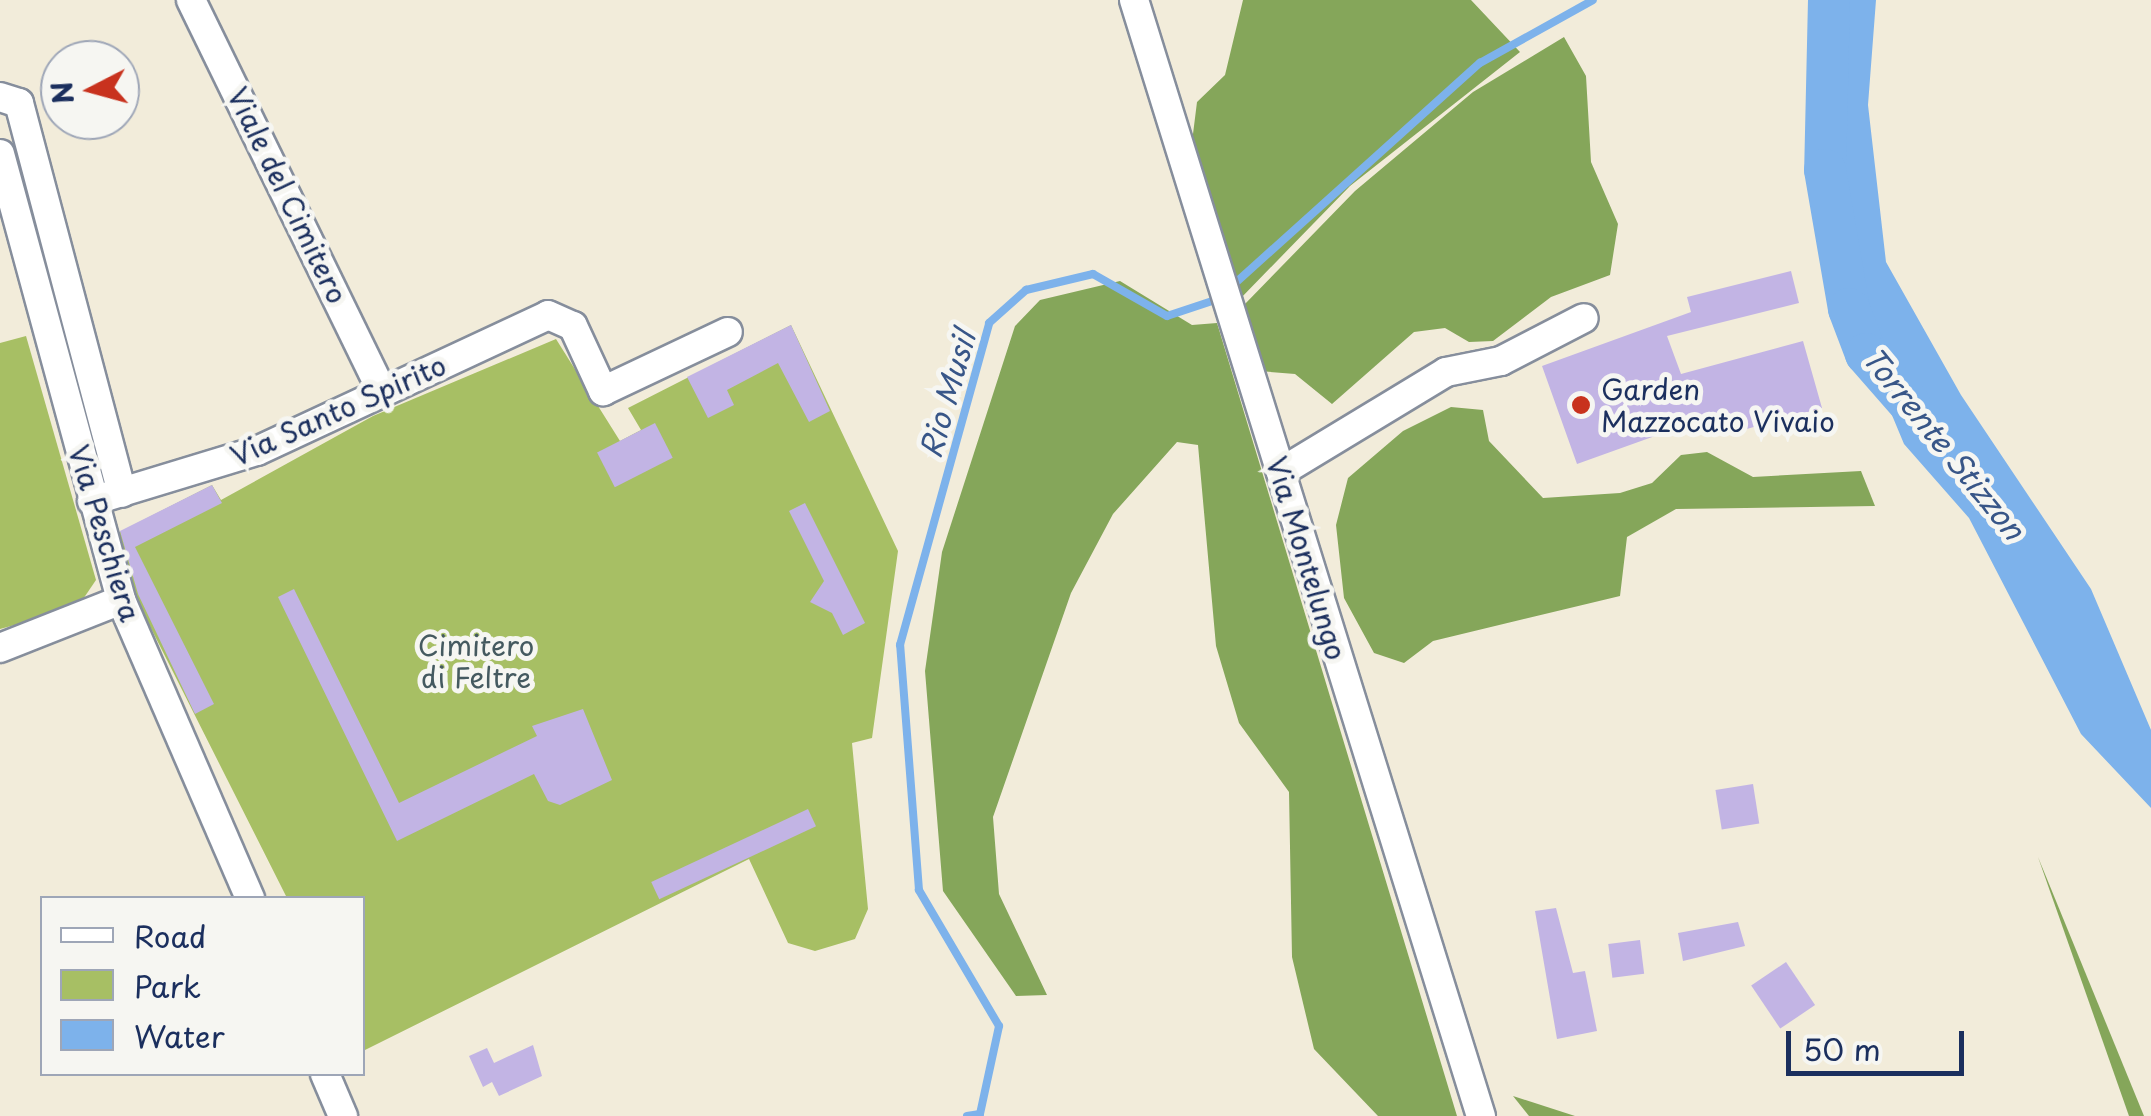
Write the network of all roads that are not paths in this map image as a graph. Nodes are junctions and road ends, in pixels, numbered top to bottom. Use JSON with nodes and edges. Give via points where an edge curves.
{"nodes":[{"id":1,"x":191,"y":0,"type":"edge"},
{"id":2,"x":1134,"y":0,"type":"edge"},
{"id":3,"x":0,"y":98,"type":"edge"},
{"id":4,"x":0,"y":154,"type":"edge"},
{"id":5,"x":1584,"y":318,"type":"dead end"},
{"id":6,"x":728,"y":332,"type":"dead end"},
{"id":7,"x":382,"y":392,"type":"junction"},
{"id":8,"x":1280,"y":472,"type":"junction"},
{"id":9,"x":122,"y":494,"type":"junction"},
{"id":10,"x":92,"y":501,"type":"junction"},
{"id":11,"x":121,"y":600,"type":"junction"},
{"id":12,"x":0,"y":648,"type":"edge"},
{"id":13,"x":249,"y":896,"type":"edge"},
{"id":14,"x":327,"y":1076,"type":"edge"},
{"id":15,"x":342,"y":1116,"type":"edge"},
{"id":16,"x":1481,"y":1116,"type":"edge"}],
"edges":[{"from":1,"to":7,"type":"street","name":"Viale del Cimitero"},
{"from":2,"to":8,"type":"street","name":"Via Montelungo"},
{"from":3,"to":9,"type":"street","via":[[19,103]]},
{"from":4,"to":10,"type":"street","name":"Via Peschiera"},
{"from":5,"to":8,"type":"street","via":[[1501,360],[1446,372]]},
{"from":6,"to":7,"type":"street","name":"Via Santo Spirito","via":[[603,391],[573,326],[548,316]]},
{"from":7,"to":9,"type":"street","name":"Via Santo Spirito","via":[[257,451]]},
{"from":8,"to":16,"type":"street","name":"Via Montelungo"},
{"from":9,"to":10,"type":"street","name":"Via Santo Spirito"},
{"from":10,"to":11,"type":"street","name":"Via Peschiera"},
{"from":11,"to":12,"type":"street"},
{"from":11,"to":13,"type":"street","name":"Via Peschiera"},
{"from":14,"to":15,"type":"street"}]}
